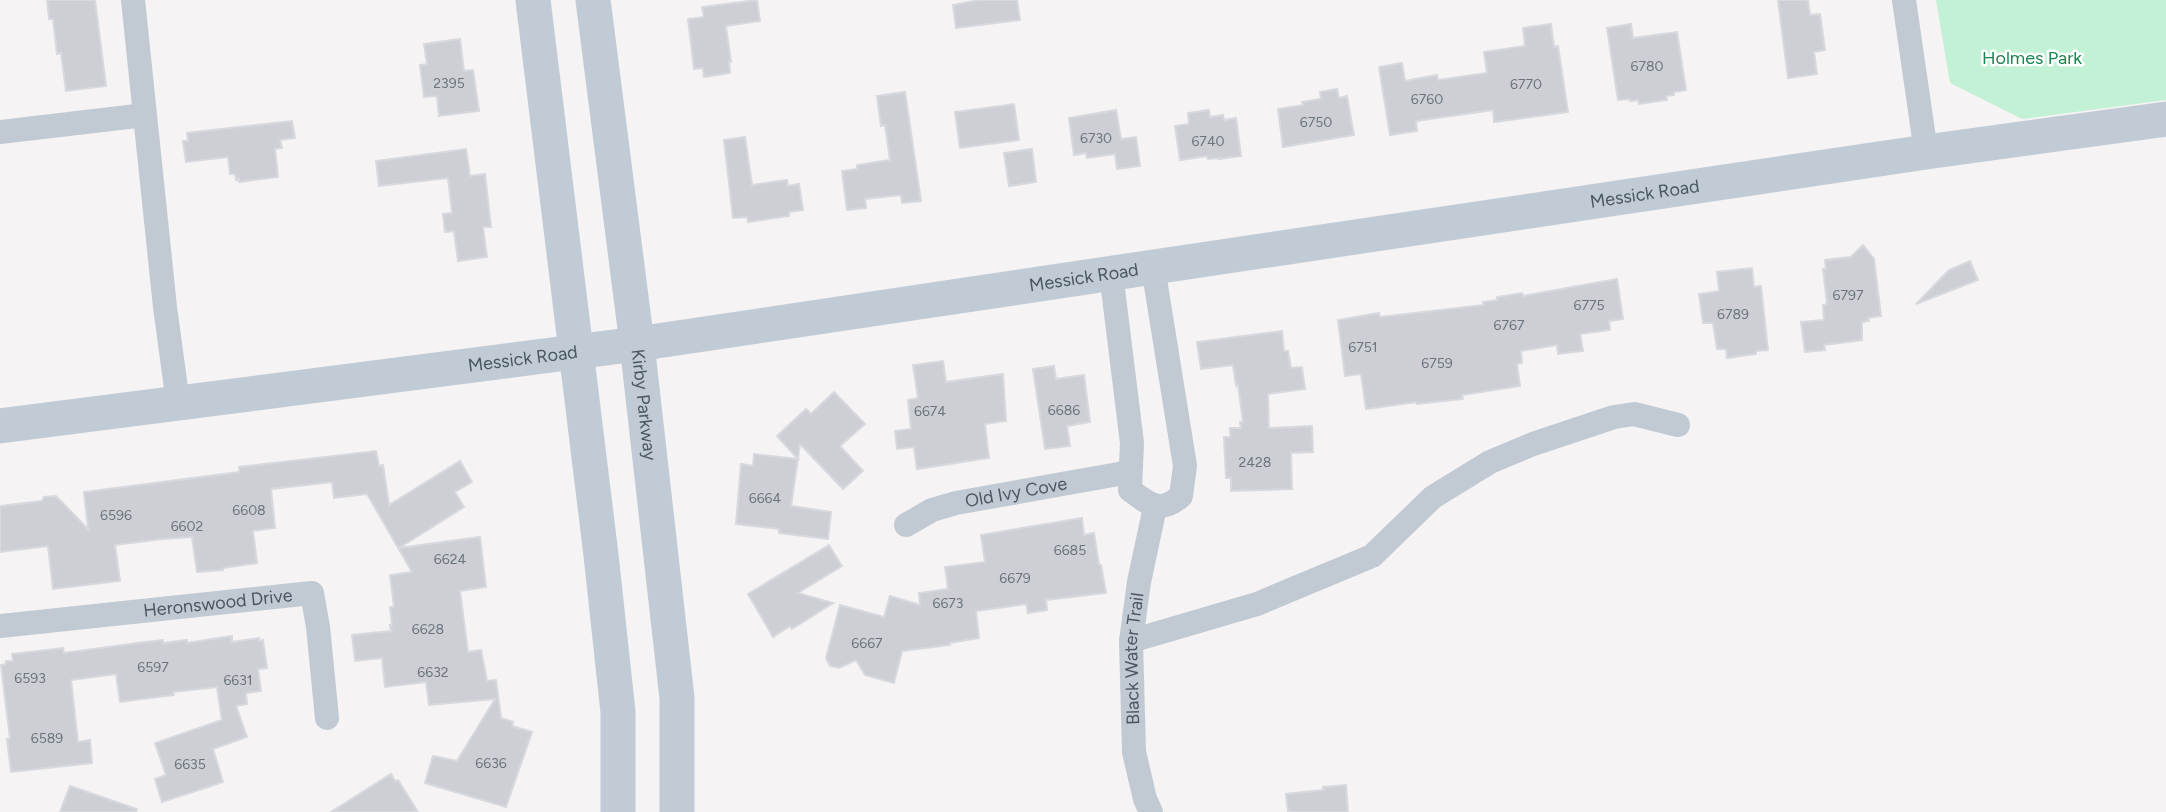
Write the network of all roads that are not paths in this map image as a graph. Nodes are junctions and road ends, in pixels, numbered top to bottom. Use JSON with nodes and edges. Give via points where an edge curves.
{"nodes":[{"id":1,"x":133,"y":0,"type":"edge"},
{"id":2,"x":533,"y":0,"type":"edge"},
{"id":3,"x":593,"y":0,"type":"edge"},
{"id":4,"x":1904,"y":0,"type":"edge"},
{"id":5,"x":145,"y":115,"type":"junction"},
{"id":6,"x":2166,"y":119,"type":"edge"},
{"id":7,"x":0,"y":132,"type":"edge"},
{"id":8,"x":1926,"y":152,"type":"junction"},
{"id":9,"x":1153,"y":267,"type":"junction"},
{"id":10,"x":1111,"y":273,"type":"junction"},
{"id":11,"x":637,"y":344,"type":"junction"},
{"id":12,"x":576,"y":352,"type":"junction"},
{"id":13,"x":178,"y":403,"type":"junction"},
{"id":14,"x":1678,"y":425,"type":"dead end"},
{"id":15,"x":0,"y":426,"type":"edge"},
{"id":16,"x":1130,"y":472,"type":"junction"},
{"id":17,"x":1155,"y":507,"type":"junction"},
{"id":18,"x":906,"y":525,"type":"dead end"},
{"id":19,"x":0,"y":626,"type":"edge"},
{"id":20,"x":1131,"y":641,"type":"junction"},
{"id":21,"x":327,"y":718,"type":"dead end"},
{"id":22,"x":618,"y":812,"type":"edge"},
{"id":23,"x":677,"y":812,"type":"edge"},
{"id":24,"x":1151,"y":812,"type":"edge"}],
"edges":[{"from":1,"to":5,"type":"street"},
{"from":2,"to":12,"type":"street"},
{"from":3,"to":11,"type":"street","name":"Kirby Parkway"},
{"from":4,"to":8,"type":"street"},
{"from":5,"to":7,"type":"street"},
{"from":5,"to":13,"type":"street"},
{"from":6,"to":8,"type":"street","name":"Messick Road"},
{"from":8,"to":9,"type":"street","name":"Messick Road"},
{"from":9,"to":10,"type":"street","name":"Messick Road"},
{"from":9,"to":17,"type":"street","via":[[1185,466],[1181,496],[1170,506]]},
{"from":10,"to":11,"type":"street","name":"Messick Road"},
{"from":10,"to":16,"type":"street","via":[[1132,443]]},
{"from":11,"to":12,"type":"street","name":"Messick Road"},
{"from":11,"to":23,"type":"street","name":"Kirby Parkway","via":[[677,698]]},
{"from":12,"to":13,"type":"street","name":"Messick Road"},
{"from":12,"to":22,"type":"street","via":[[618,712]]},
{"from":13,"to":15,"type":"street","name":"Messick Road"},
{"from":14,"to":20,"type":"street","via":[[1634,414],[1533,444],[1490,461],[1433,497],[1372,556],[1256,604]]},
{"from":16,"to":17,"type":"street","via":[[1130,490]]},
{"from":16,"to":18,"type":"street","name":"Old Ivy Cove","via":[[956,503]]},
{"from":17,"to":20,"type":"street","name":"Black Water Trail"},
{"from":19,"to":21,"type":"street","name":"Heronswood Drive","via":[[312,593]]},
{"from":20,"to":24,"type":"street","name":"Black Water Trail","via":[[1134,752]]}]}
